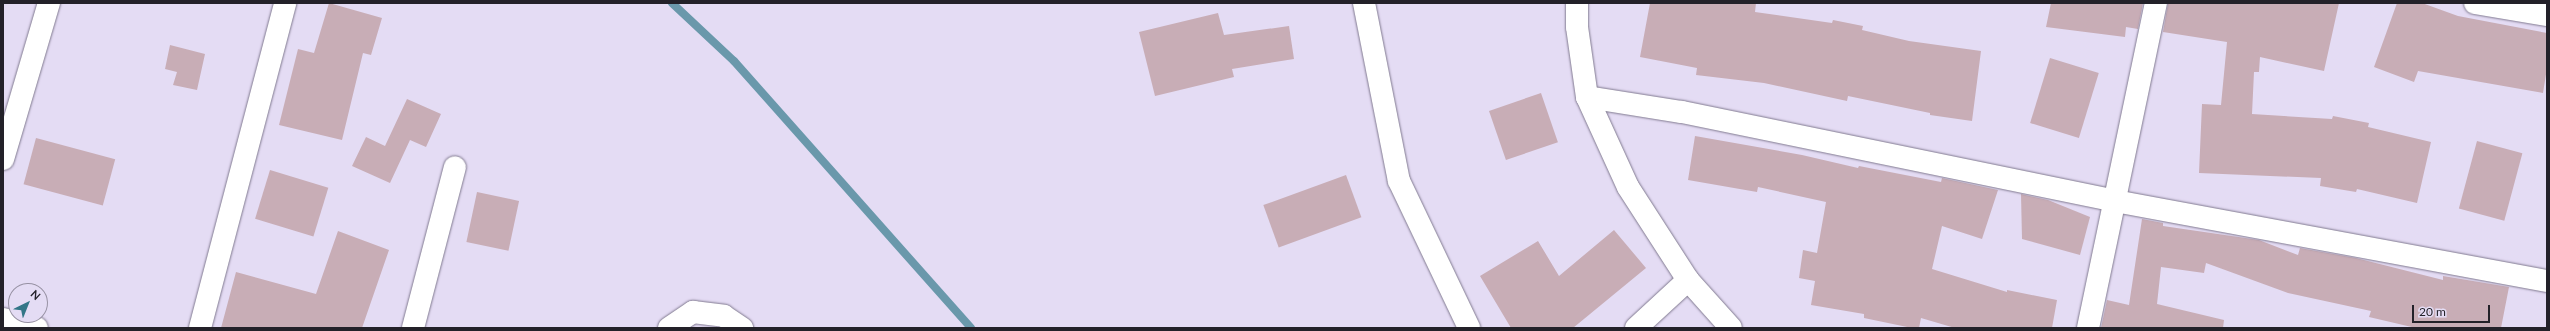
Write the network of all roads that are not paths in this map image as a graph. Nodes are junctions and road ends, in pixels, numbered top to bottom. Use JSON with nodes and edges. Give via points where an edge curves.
{"nodes":[{"id":1,"x":49,"y":3,"type":"edge"},
{"id":2,"x":285,"y":3,"type":"edge"},
{"id":3,"x":1364,"y":3,"type":"edge"},
{"id":4,"x":1577,"y":3,"type":"edge"},
{"id":5,"x":2156,"y":3,"type":"edge"},
{"id":6,"x":2475,"y":3,"type":"edge"},
{"id":7,"x":2547,"y":15,"type":"edge"},
{"id":8,"x":1587,"y":97,"type":"junction"},
{"id":9,"x":3,"y":159,"type":"edge"},
{"id":10,"x":455,"y":167,"type":"dead end"},
{"id":11,"x":2115,"y":201,"type":"junction"},
{"id":12,"x":1688,"y":280,"type":"junction"},
{"id":13,"x":2547,"y":281,"type":"edge"},
{"id":14,"x":3,"y":319,"type":"edge"},
{"id":15,"x":37,"y":328,"type":"edge"},
{"id":16,"x":200,"y":328,"type":"edge"},
{"id":17,"x":413,"y":328,"type":"edge"},
{"id":18,"x":669,"y":328,"type":"edge"},
{"id":19,"x":742,"y":328,"type":"edge"},
{"id":20,"x":1469,"y":328,"type":"edge"},
{"id":21,"x":1636,"y":328,"type":"edge"},
{"id":22,"x":1731,"y":328,"type":"edge"},
{"id":23,"x":2088,"y":328,"type":"edge"}],
"edges":[{"from":1,"to":9,"type":"street"},
{"from":2,"to":16,"type":"street"},
{"from":3,"to":20,"type":"street","via":[[1399,181]]},
{"from":4,"to":8,"type":"street","via":[[1577,27]]},
{"from":5,"to":11,"type":"street"},
{"from":6,"to":7,"type":"street"},
{"from":8,"to":11,"type":"street","via":[[1682,112]]},
{"from":8,"to":12,"type":"street","via":[[1628,187]]},
{"from":10,"to":17,"type":"street"},
{"from":11,"to":13,"type":"street"},
{"from":11,"to":23,"type":"street"},
{"from":12,"to":21,"type":"street"},
{"from":12,"to":22,"type":"street"},
{"from":14,"to":15,"type":"street"},
{"from":18,"to":19,"type":"street","via":[[693,312],[724,316]]}]}
